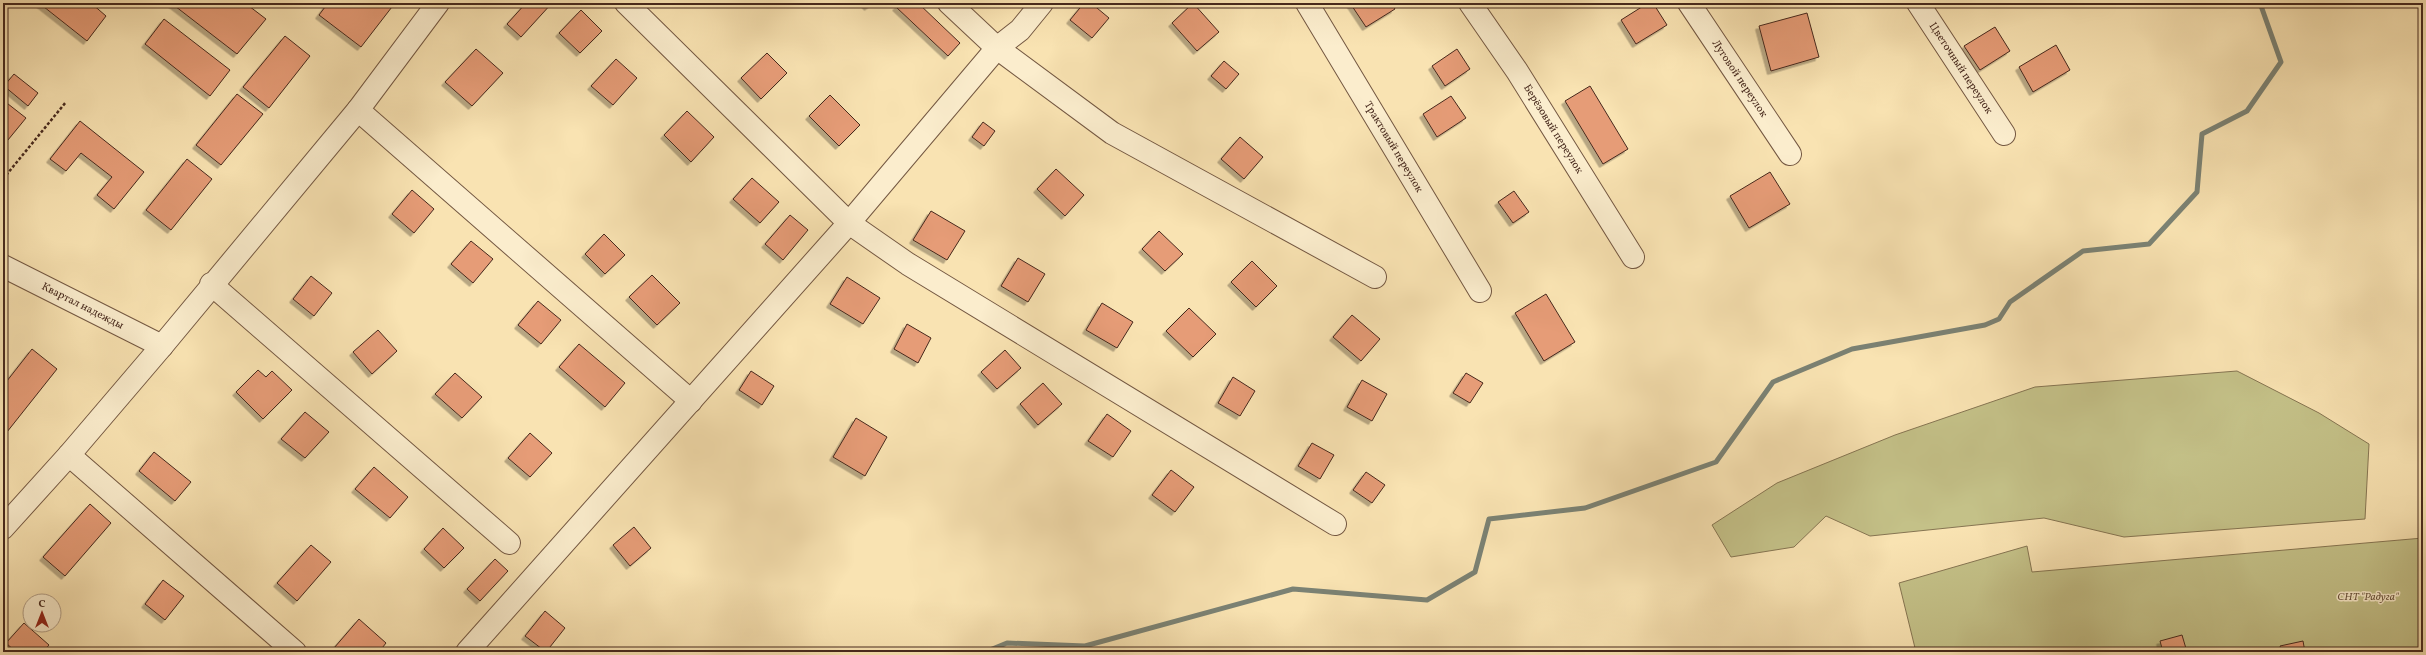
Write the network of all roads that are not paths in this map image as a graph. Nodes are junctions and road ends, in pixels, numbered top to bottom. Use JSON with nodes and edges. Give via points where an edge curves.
{"nodes":[{"id":1,"x":438,"y":3,"type":"edge"},
{"id":2,"x":626,"y":3,"type":"edge"},
{"id":3,"x":949,"y":3,"type":"edge"},
{"id":4,"x":1042,"y":3,"type":"edge"},
{"id":5,"x":1307,"y":3,"type":"edge"},
{"id":6,"x":1470,"y":3,"type":"edge"},
{"id":7,"x":1689,"y":3,"type":"edge"},
{"id":8,"x":1918,"y":3,"type":"edge"},
{"id":9,"x":997,"y":48,"type":"junction"},
{"id":10,"x":358,"y":110,"type":"junction"},
{"id":11,"x":2004,"y":134,"type":"dead end"},
{"id":12,"x":1790,"y":154,"type":"dead end"},
{"id":13,"x":849,"y":223,"type":"junction"},
{"id":14,"x":1633,"y":257,"type":"dead end"},
{"id":15,"x":3,"y":266,"type":"edge"},
{"id":16,"x":1375,"y":277,"type":"dead end"},
{"id":17,"x":211,"y":284,"type":"junction"},
{"id":18,"x":1480,"y":291,"type":"dead end"},
{"id":19,"x":162,"y":346,"type":"junction"},
{"id":20,"x":691,"y":402,"type":"junction"},
{"id":21,"x":69,"y":455,"type":"junction"},
{"id":22,"x":1335,"y":524,"type":"dead end"},
{"id":23,"x":3,"y":528,"type":"edge"},
{"id":24,"x":509,"y":542,"type":"dead end"},
{"id":25,"x":295,"y":652,"type":"edge"},
{"id":26,"x":467,"y":652,"type":"edge"}],
"edges":[{"from":1,"to":10,"type":"street"},
{"from":2,"to":13,"type":"street"},
{"from":3,"to":9,"type":"street"},
{"from":4,"to":9,"type":"street","via":[[1020,30]]},
{"from":5,"to":18,"type":"street","name":"Трактовый переулок"},
{"from":6,"to":14,"type":"street","name":"Берёзовый переулок","via":[[1517,71]]},
{"from":7,"to":12,"type":"street","name":"Луговой переулок"},
{"from":8,"to":11,"type":"street","name":"Цветочный переулок"},
{"from":9,"to":13,"type":"street"},
{"from":9,"to":16,"type":"street","via":[[1112,133]]},
{"from":10,"to":17,"type":"street"},
{"from":10,"to":20,"type":"street"},
{"from":13,"to":20,"type":"street"},
{"from":13,"to":22,"type":"street","via":[[908,264]]},
{"from":15,"to":19,"type":"street","name":"Квартал надежды"},
{"from":17,"to":19,"type":"street"},
{"from":17,"to":24,"type":"street"},
{"from":19,"to":21,"type":"street"},
{"from":20,"to":26,"type":"street"},
{"from":21,"to":23,"type":"street"},
{"from":21,"to":25,"type":"street"}]}
